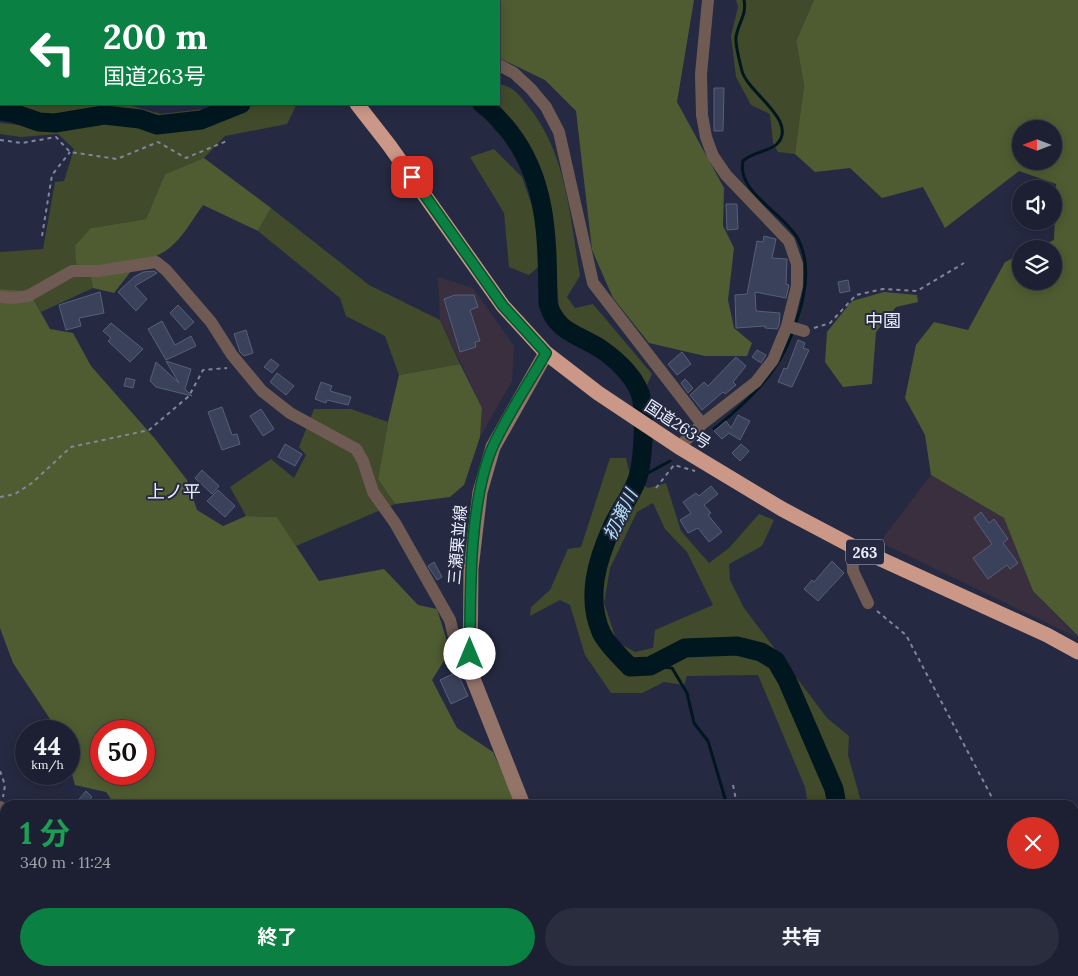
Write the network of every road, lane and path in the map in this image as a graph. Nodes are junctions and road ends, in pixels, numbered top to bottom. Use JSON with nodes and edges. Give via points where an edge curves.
{"nodes":[{"id":1,"x":708,"y":0,"type":"edge"},
{"id":2,"x":500,"y":65,"type":"edge"},
{"id":3,"x":358,"y":105,"type":"edge"},
{"id":4,"x":0,"y":140,"type":"edge"},
{"id":5,"x":229,"y":140,"type":"dead end"},
{"id":6,"x":70,"y":152,"type":"junction"},
{"id":7,"x":42,"y":236,"type":"dead end"},
{"id":8,"x":964,"y":263,"type":"dead end"},
{"id":9,"x":0,"y":297,"type":"edge"},
{"id":10,"x":787,"y":326,"type":"junction"},
{"id":11,"x":804,"y":331,"type":"joint"},
{"id":12,"x":546,"y":353,"type":"junction"},
{"id":13,"x":241,"y":366,"type":"junction"},
{"id":14,"x":702,"y":424,"type":"junction"},
{"id":15,"x":679,"y":447,"type":"junction"},
{"id":16,"x":712,"y":467,"type":"junction"},
{"id":17,"x":656,"y":488,"type":"dead end"},
{"id":18,"x":0,"y":496,"type":"edge"},
{"id":19,"x":852,"y":546,"type":"junction"},
{"id":20,"x":868,"y":604,"type":"joint"},
{"id":21,"x":1078,"y":652,"type":"edge"},
{"id":22,"x":470,"y":671,"type":"junction"},
{"id":23,"x":0,"y":771,"type":"edge"},
{"id":24,"x":733,"y":785,"type":"dead end"},
{"id":25,"x":3,"y":800,"type":"edge"},
{"id":26,"x":522,"y":800,"type":"edge"},
{"id":27,"x":735,"y":800,"type":"edge"},
{"id":28,"x":993,"y":800,"type":"edge"}],
"edges":[{"from":1,"to":10,"type":"street","via":[[701,74],[706,137],[726,175],[789,241],[797,264],[797,286]]},
{"from":2,"to":14,"type":"street","via":[[531,89],[560,132],[593,282]]},
{"from":3,"to":12,"type":"highway","name":"国道263号","number":"263","via":[[503,306]]},
{"from":4,"to":6,"type":"path","via":[[22,143],[56,137]]},
{"from":5,"to":6,"type":"path","via":[[186,158],[158,142],[117,159]]},
{"from":6,"to":7,"type":"path","via":[[52,175]]},
{"from":8,"to":11,"type":"path","via":[[917,291],[883,289],[856,295],[830,323]]},
{"from":9,"to":13,"type":"street","via":[[28,296],[72,270],[99,271],[156,262],[211,322]]},
{"from":10,"to":11,"type":"street"},
{"from":10,"to":14,"type":"street","via":[[773,360],[756,382]]},
{"from":12,"to":15,"type":"highway","name":"国道263号","number":"263","via":[[598,393]]},
{"from":12,"to":22,"type":"main road","name":"三瀬栗並線","via":[[493,447],[480,492],[471,569]]},
{"from":13,"to":18,"type":"path","via":[[203,370],[189,396],[149,430],[71,447],[32,483],[16,494]]},
{"from":13,"to":22,"type":"street","via":[[262,391],[290,413],[356,449],[373,492],[395,523],[450,620],[459,658]]},
{"from":14,"to":15,"type":"street"},
{"from":15,"to":16,"type":"highway","name":"国道263号","number":"263"},
{"from":16,"to":17,"type":"path","via":[[692,472],[674,465]]},
{"from":16,"to":19,"type":"highway","name":"国道263号","number":"263"},
{"from":19,"to":20,"type":"street","via":[[853,571]]},
{"from":19,"to":21,"type":"highway","name":"国道263号","number":"263"},
{"from":20,"to":28,"type":"path","via":[[906,636]]},
{"from":22,"to":26,"type":"main road","name":"三瀬栗並線"},
{"from":23,"to":25,"type":"path","via":[[5,785]]},
{"from":24,"to":27,"type":"path"}]}
